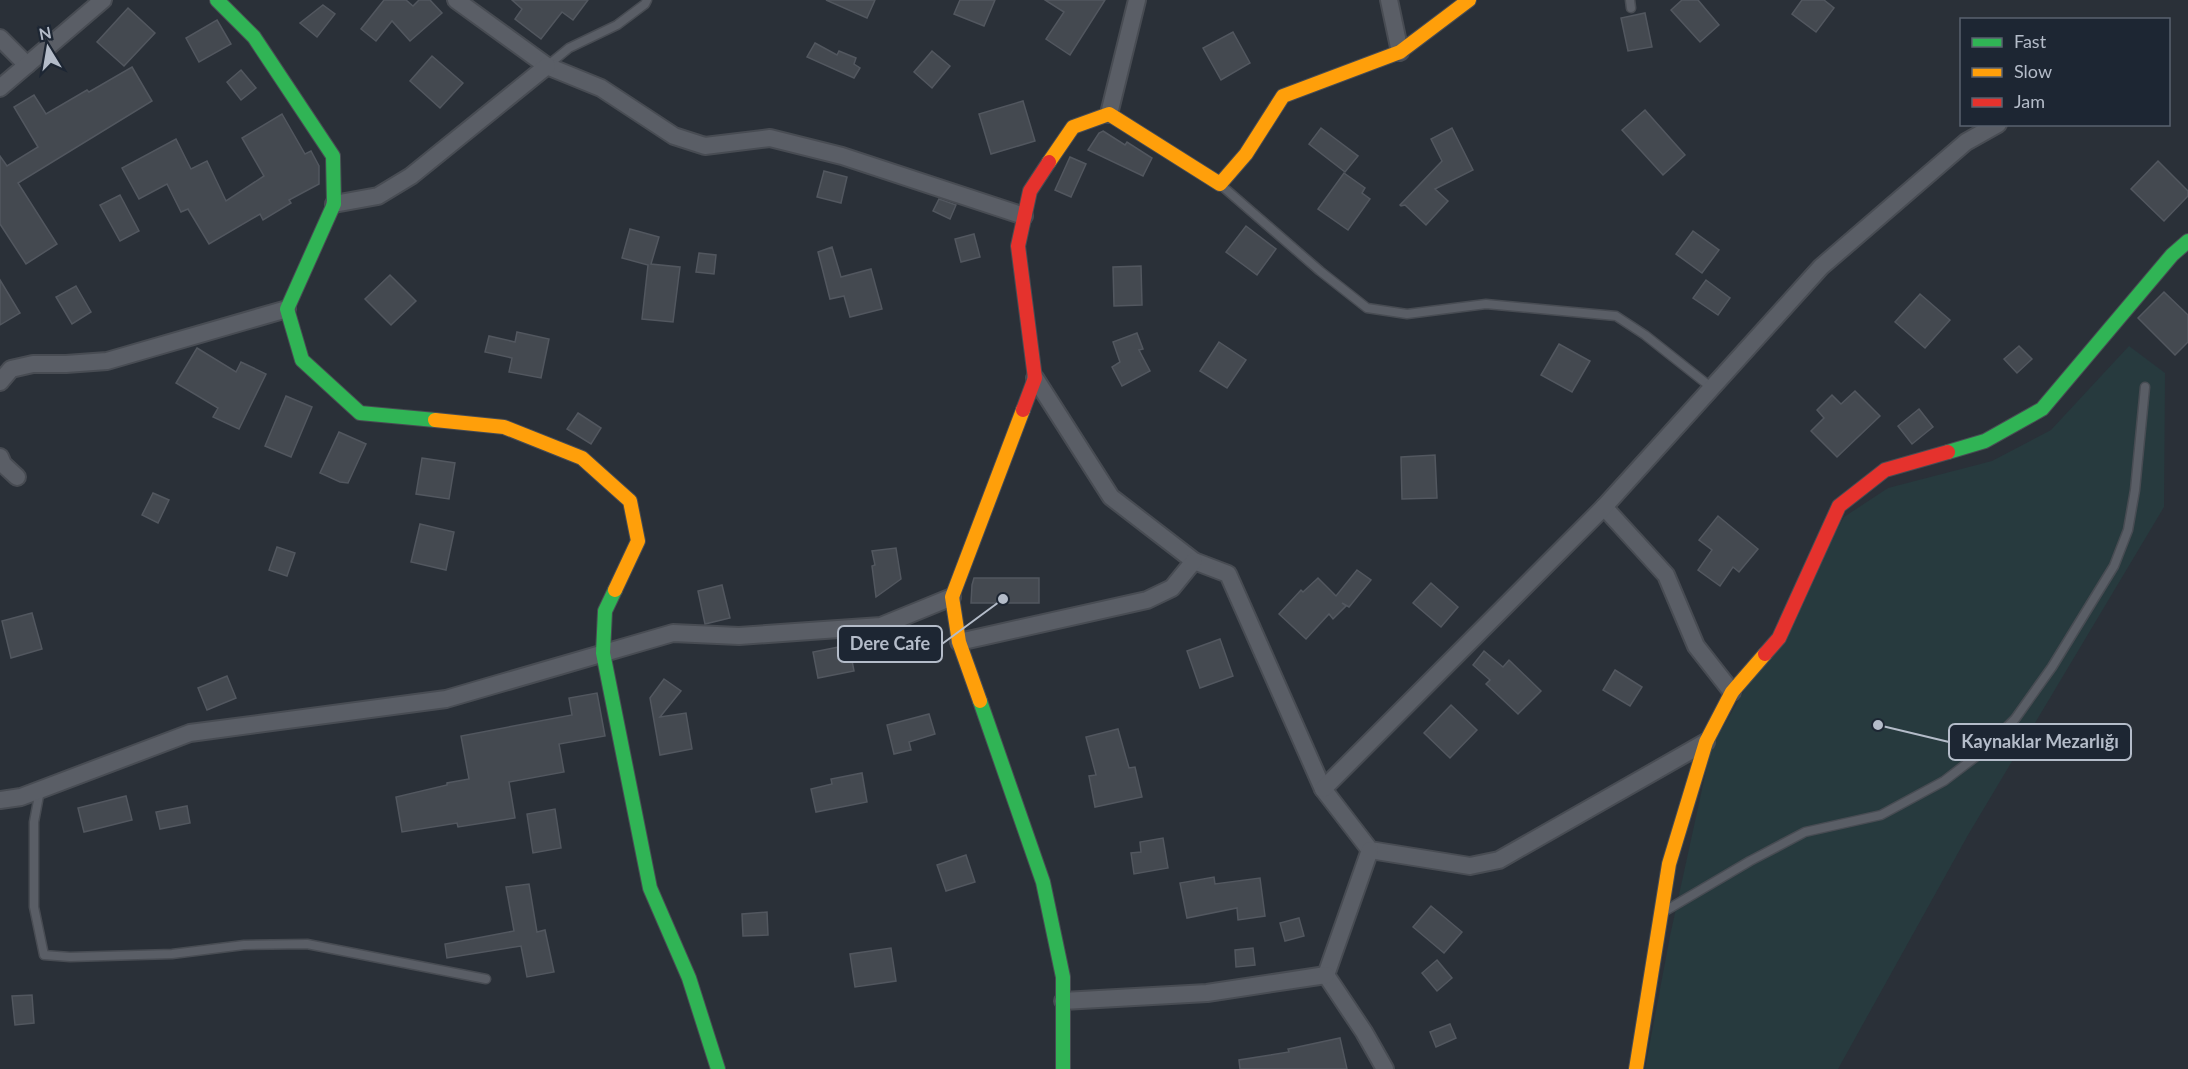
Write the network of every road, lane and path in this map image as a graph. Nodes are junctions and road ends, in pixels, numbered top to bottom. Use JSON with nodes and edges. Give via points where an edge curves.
{"nodes":[{"id":1,"x":104,"y":0,"type":"edge"},
{"id":2,"x":216,"y":0,"type":"edge"},
{"id":3,"x":456,"y":0,"type":"edge"},
{"id":4,"x":647,"y":0,"type":"edge"},
{"id":5,"x":1137,"y":0,"type":"edge"},
{"id":6,"x":1389,"y":0,"type":"edge"},
{"id":7,"x":1469,"y":0,"type":"edge"},
{"id":8,"x":0,"y":38,"type":"edge"},
{"id":9,"x":1400,"y":52,"type":"junction"},
{"id":10,"x":27,"y":65,"type":"junction"},
{"id":11,"x":547,"y":66,"type":"junction"},
{"id":12,"x":0,"y":88,"type":"edge"},
{"id":13,"x":1109,"y":114,"type":"junction"},
{"id":14,"x":1994,"y":126,"type":"edge"},
{"id":15,"x":1220,"y":184,"type":"junction"},
{"id":16,"x":334,"y":204,"type":"junction"},
{"id":17,"x":1024,"y":216,"type":"junction"},
{"id":18,"x":2188,"y":241,"type":"edge"},
{"id":19,"x":287,"y":309,"type":"junction"},
{"id":20,"x":1035,"y":378,"type":"junction"},
{"id":21,"x":0,"y":382,"type":"edge"},
{"id":22,"x":2145,"y":387,"type":"dead end"},
{"id":23,"x":1712,"y":388,"type":"junction"},
{"id":24,"x":0,"y":457,"type":"edge"},
{"id":25,"x":17,"y":477,"type":"dead end"},
{"id":26,"x":1604,"y":507,"type":"junction"},
{"id":27,"x":1194,"y":561,"type":"junction"},
{"id":28,"x":952,"y":597,"type":"junction"},
{"id":29,"x":959,"y":642,"type":"junction"},
{"id":30,"x":603,"y":653,"type":"junction"},
{"id":31,"x":1731,"y":692,"type":"junction"},
{"id":32,"x":1706,"y":742,"type":"junction"},
{"id":33,"x":1323,"y":789,"type":"junction"},
{"id":34,"x":40,"y":790,"type":"junction"},
{"id":35,"x":0,"y":800,"type":"edge"},
{"id":36,"x":1370,"y":849,"type":"junction"},
{"id":37,"x":1662,"y":913,"type":"junction"},
{"id":38,"x":1326,"y":975,"type":"junction"},
{"id":39,"x":486,"y":979,"type":"dead end"},
{"id":40,"x":1063,"y":1001,"type":"junction"},
{"id":41,"x":718,"y":1069,"type":"edge"},
{"id":42,"x":1063,"y":1069,"type":"edge"},
{"id":43,"x":1385,"y":1069,"type":"edge"},
{"id":44,"x":1636,"y":1069,"type":"edge"}],
"edges":[{"from":1,"to":10,"type":"street"},
{"from":2,"to":16,"type":"street","via":[[254,37],[333,156]]},
{"from":3,"to":11,"type":"street"},
{"from":4,"to":11,"type":"lane","via":[[617,25],[569,48]]},
{"from":5,"to":13,"type":"street"},
{"from":6,"to":9,"type":"street"},
{"from":7,"to":9,"type":"street"},
{"from":8,"to":10,"type":"street"},
{"from":9,"to":15,"type":"street","via":[[1283,96],[1246,154]]},
{"from":10,"to":12,"type":"street"},
{"from":11,"to":16,"type":"street","via":[[411,176],[378,196]]},
{"from":11,"to":17,"type":"street","via":[[601,88],[674,136],[705,146],[770,138],[842,156]]},
{"from":13,"to":15,"type":"street"},
{"from":13,"to":17,"type":"street","via":[[1073,127],[1030,191]]},
{"from":14,"to":23,"type":"street","via":[[1966,142],[1821,267]]},
{"from":15,"to":23,"type":"lane","via":[[1367,308],[1407,314],[1486,304],[1616,316]]},
{"from":16,"to":19,"type":"street"},
{"from":17,"to":20,"type":"street","via":[[1018,246]]},
{"from":18,"to":31,"type":"street","via":[[2042,409],[1985,441],[1885,470],[1839,506],[1779,638]]},
{"from":19,"to":21,"type":"street","via":[[107,361],[33,363],[11,369]]},
{"from":19,"to":30,"type":"street","via":[[302,360],[360,413],[504,427],[582,458],[630,501],[638,541],[605,611]]},
{"from":20,"to":27,"type":"street","via":[[1111,497]]},
{"from":20,"to":28,"type":"street"},
{"from":22,"to":37,"type":"lane","via":[[2135,490],[2128,530],[2114,566],[2015,719],[1982,752],[1933,787],[1881,815],[1805,832]]},
{"from":23,"to":26,"type":"street"},
{"from":24,"to":25,"type":"street"},
{"from":26,"to":31,"type":"street","via":[[1666,575],[1696,646]]},
{"from":26,"to":33,"type":"street"},
{"from":27,"to":29,"type":"street","via":[[1172,588],[1147,600]]},
{"from":27,"to":33,"type":"street","via":[[1228,574]]},
{"from":28,"to":29,"type":"street"},
{"from":28,"to":30,"type":"street","via":[[881,626],[739,636],[673,633]]},
{"from":29,"to":40,"type":"street","via":[[1042,882],[1063,977]]},
{"from":30,"to":34,"type":"street","via":[[446,699],[189,733]]},
{"from":30,"to":41,"type":"street","via":[[650,888],[689,978]]},
{"from":31,"to":32,"type":"street"},
{"from":32,"to":36,"type":"street","via":[[1499,860],[1470,866]]},
{"from":32,"to":37,"type":"street","via":[[1669,864]]},
{"from":33,"to":36,"type":"street"},
{"from":34,"to":35,"type":"street"},
{"from":34,"to":39,"type":"lane","via":[[34,822],[34,907],[44,955],[172,954],[244,945],[307,944]]},
{"from":36,"to":38,"type":"street"},
{"from":37,"to":44,"type":"street"},
{"from":38,"to":40,"type":"street","via":[[1208,993]]},
{"from":38,"to":43,"type":"street"},
{"from":40,"to":42,"type":"street"}]}
